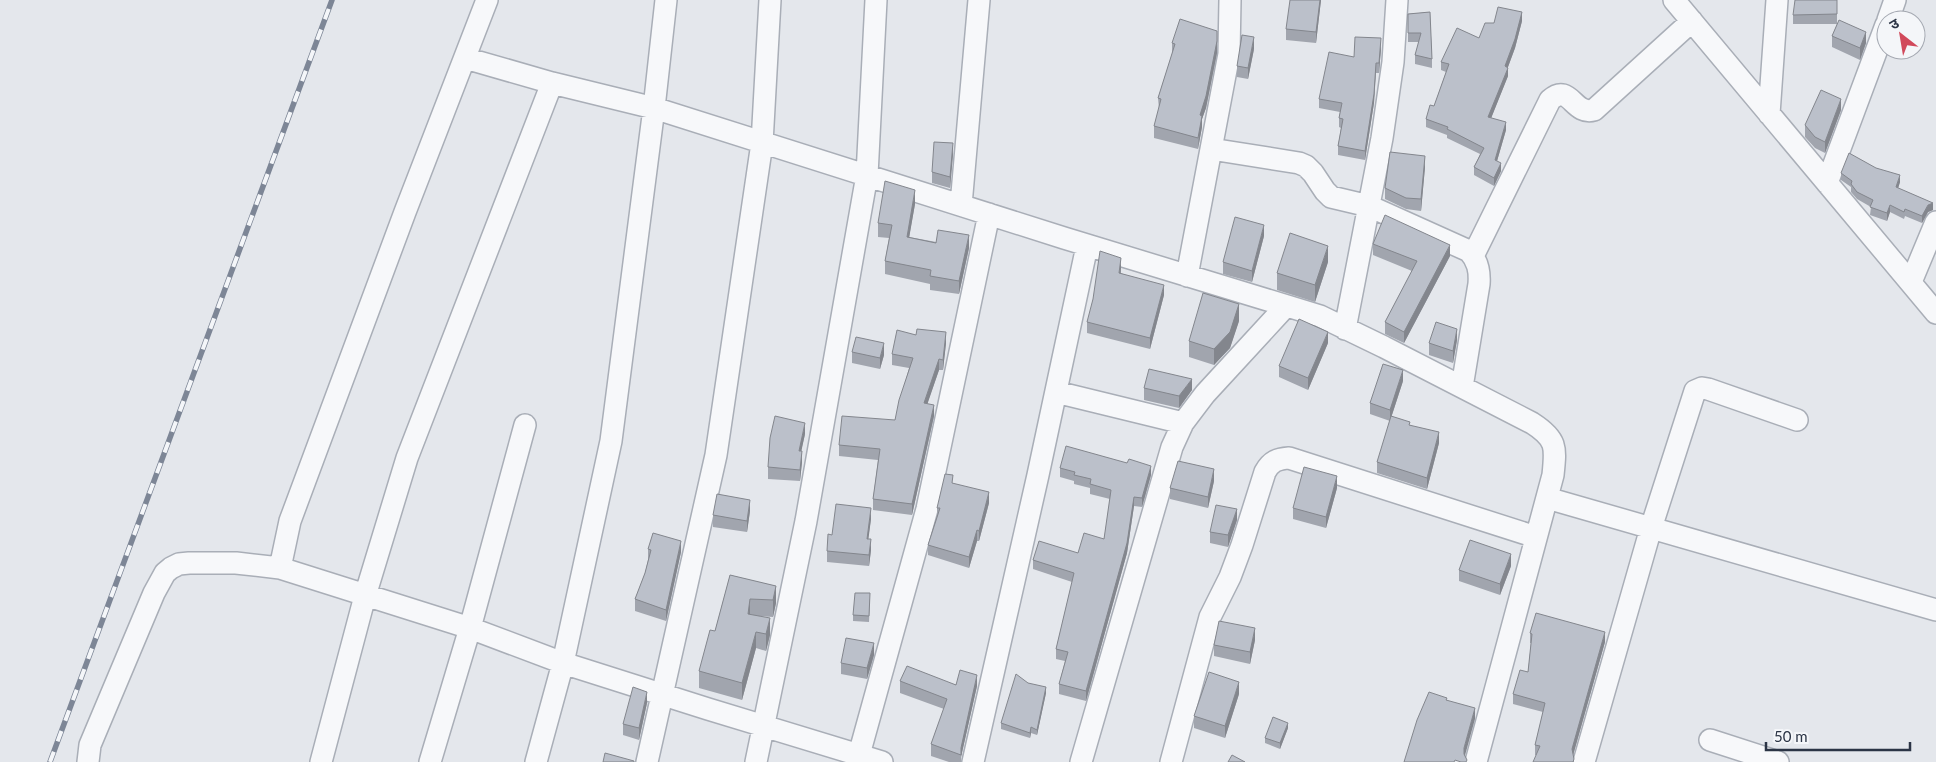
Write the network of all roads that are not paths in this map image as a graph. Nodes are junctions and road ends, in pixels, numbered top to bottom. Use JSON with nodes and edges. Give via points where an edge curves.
{"nodes":[{"id":1,"x":487,"y":0,"type":"edge"},
{"id":2,"x":770,"y":0,"type":"edge"},
{"id":3,"x":876,"y":0,"type":"edge"},
{"id":4,"x":979,"y":0,"type":"edge"},
{"id":5,"x":1230,"y":0,"type":"edge"},
{"id":6,"x":1397,"y":0,"type":"edge"},
{"id":7,"x":1777,"y":0,"type":"edge"},
{"id":8,"x":660,"y":2,"type":"edge"},
{"id":9,"x":1681,"y":6,"type":"edge"},
{"id":10,"x":1876,"y":51,"type":"edge"},
{"id":11,"x":465,"y":58,"type":"junction"},
{"id":12,"x":552,"y":83,"type":"junction"},
{"id":13,"x":654,"y":108,"type":"junction"},
{"id":14,"x":1769,"y":114,"type":"junction"},
{"id":15,"x":762,"y":143,"type":"junction"},
{"id":16,"x":1211,"y":149,"type":"junction"},
{"id":17,"x":867,"y":175,"type":"junction"},
{"id":18,"x":1827,"y":183,"type":"junction"},
{"id":19,"x":961,"y":205,"type":"junction"},
{"id":20,"x":1369,"y":206,"type":"junction"},
{"id":21,"x":989,"y":214,"type":"junction"},
{"id":22,"x":1936,"y":222,"type":"edge"},
{"id":23,"x":1087,"y":246,"type":"junction"},
{"id":24,"x":1474,"y":256,"type":"junction"},
{"id":25,"x":1188,"y":276,"type":"junction"},
{"id":26,"x":1911,"y":282,"type":"junction"},
{"id":27,"x":1286,"y":306,"type":"junction"},
{"id":28,"x":1936,"y":313,"type":"edge"},
{"id":29,"x":1345,"y":328,"type":"junction"},
{"id":30,"x":1462,"y":387,"type":"junction"},
{"id":31,"x":1056,"y":392,"type":"junction"},
{"id":32,"x":1797,"y":420,"type":"dead end"},
{"id":33,"x":1184,"y":423,"type":"junction"},
{"id":34,"x":525,"y":425,"type":"dead end"},
{"id":35,"x":1547,"y":498,"type":"junction"},
{"id":36,"x":1651,"y":528,"type":"junction"},
{"id":37,"x":1536,"y":537,"type":"junction"},
{"id":38,"x":280,"y":568,"type":"junction"},
{"id":39,"x":365,"y":596,"type":"junction"},
{"id":40,"x":1936,"y":610,"type":"edge"},
{"id":41,"x":470,"y":628,"type":"junction"},
{"id":42,"x":564,"y":663,"type":"junction"},
{"id":43,"x":663,"y":694,"type":"junction"},
{"id":44,"x":764,"y":727,"type":"junction"},
{"id":45,"x":1710,"y":740,"type":"dead end"},
{"id":46,"x":858,"y":759,"type":"edge"},
{"id":47,"x":88,"y":762,"type":"edge"},
{"id":48,"x":321,"y":762,"type":"edge"},
{"id":49,"x":430,"y":762,"type":"edge"},
{"id":50,"x":536,"y":762,"type":"edge"},
{"id":51,"x":647,"y":762,"type":"edge"},
{"id":52,"x":756,"y":762,"type":"edge"},
{"id":53,"x":882,"y":762,"type":"edge"},
{"id":54,"x":973,"y":762,"type":"edge"},
{"id":55,"x":1081,"y":762,"type":"edge"},
{"id":56,"x":1171,"y":762,"type":"edge"},
{"id":57,"x":1476,"y":762,"type":"edge"},
{"id":58,"x":1584,"y":762,"type":"edge"},
{"id":59,"x":1778,"y":762,"type":"edge"}],
"edges":[{"from":1,"to":11,"type":"street"},
{"from":2,"to":15,"type":"street"},
{"from":3,"to":17,"type":"street"},
{"from":4,"to":19,"type":"street"},
{"from":5,"to":16,"type":"street","via":[[1229,54]]},
{"from":6,"to":20,"type":"street","via":[[1392,71]]},
{"from":7,"to":14,"type":"street"},
{"from":8,"to":13,"type":"street"},
{"from":9,"to":14,"type":"street"},
{"from":9,"to":24,"type":"street","via":[[1594,110],[1582,110],[1563,94],[1550,100]]},
{"from":10,"to":18,"type":"street"},
{"from":11,"to":12,"type":"street"},
{"from":11,"to":38,"type":"street","via":[[296,504]]},
{"from":12,"to":13,"type":"street"},
{"from":12,"to":39,"type":"street","via":[[407,458]]},
{"from":13,"to":15,"type":"street"},
{"from":13,"to":42,"type":"street","via":[[611,441]]},
{"from":14,"to":18,"type":"street"},
{"from":15,"to":17,"type":"street"},
{"from":15,"to":43,"type":"street","via":[[716,455]]},
{"from":16,"to":20,"type":"street","via":[[1299,163],[1313,173],[1331,197]]},
{"from":16,"to":25,"type":"street"},
{"from":17,"to":19,"type":"street"},
{"from":17,"to":44,"type":"street","via":[[806,521]]},
{"from":18,"to":26,"type":"street"},
{"from":19,"to":21,"type":"street"},
{"from":20,"to":24,"type":"street","via":[[1463,247]]},
{"from":20,"to":29,"type":"street"},
{"from":21,"to":23,"type":"street"},
{"from":21,"to":46,"type":"street","via":[[927,509]]},
{"from":22,"to":26,"type":"street"},
{"from":23,"to":25,"type":"street"},
{"from":23,"to":31,"type":"street"},
{"from":24,"to":30,"type":"street","via":[[1480,271],[1479,284]]},
{"from":25,"to":27,"type":"street"},
{"from":26,"to":28,"type":"street"},
{"from":27,"to":29,"type":"street","via":[[1320,316]]},
{"from":27,"to":33,"type":"street","via":[[1205,394]]},
{"from":29,"to":30,"type":"street"},
{"from":30,"to":35,"type":"street","via":[[1546,432],[1555,454]]},
{"from":31,"to":33,"type":"street"},
{"from":31,"to":54,"type":"street"},
{"from":32,"to":36,"type":"street","via":[[1708,389],[1695,391]]},
{"from":33,"to":55,"type":"street","via":[[1172,447]]},
{"from":34,"to":41,"type":"street"},
{"from":35,"to":36,"type":"street"},
{"from":35,"to":37,"type":"street"},
{"from":36,"to":40,"type":"street"},
{"from":36,"to":58,"type":"street"},
{"from":37,"to":56,"type":"street","via":[[1289,458],[1270,464],[1230,577],[1210,617]]},
{"from":37,"to":57,"type":"street"},
{"from":38,"to":39,"type":"street"},
{"from":38,"to":47,"type":"street","via":[[189,562],[165,573],[90,745]]},
{"from":39,"to":41,"type":"street"},
{"from":39,"to":48,"type":"street"},
{"from":41,"to":42,"type":"street"},
{"from":41,"to":49,"type":"street"},
{"from":42,"to":43,"type":"street"},
{"from":42,"to":50,"type":"street"},
{"from":43,"to":44,"type":"street"},
{"from":43,"to":51,"type":"street"},
{"from":44,"to":46,"type":"street"},
{"from":44,"to":52,"type":"street"},
{"from":45,"to":59,"type":"street"},
{"from":46,"to":53,"type":"street"}]}
